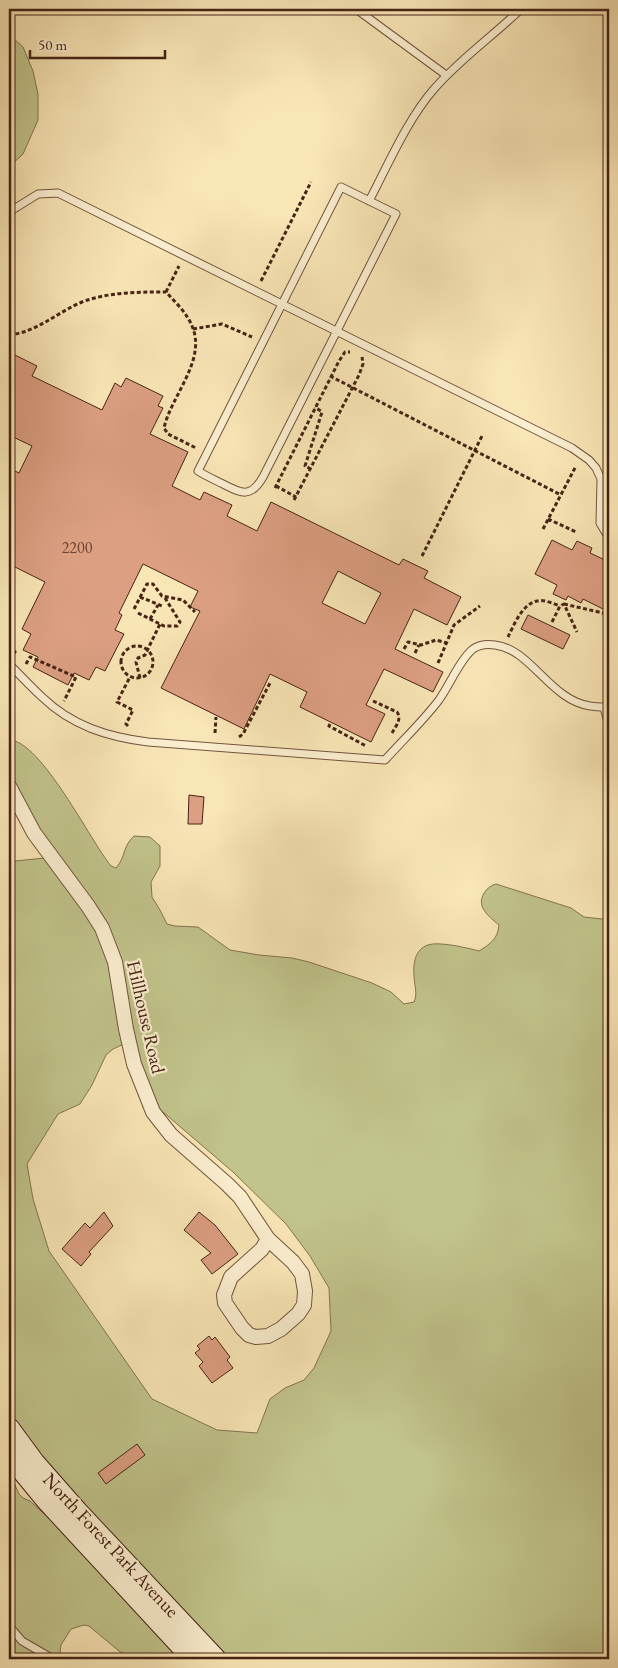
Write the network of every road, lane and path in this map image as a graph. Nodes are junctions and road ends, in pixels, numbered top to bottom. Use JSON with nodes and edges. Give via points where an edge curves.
{"nodes":[{"id":1,"x":356,"y":9,"type":"edge"},
{"id":2,"x":521,"y":9,"type":"edge"},
{"id":3,"x":446,"y":76,"type":"junction"},
{"id":4,"x":311,"y":182,"type":"dead end"},
{"id":5,"x":369,"y":201,"type":"junction"},
{"id":6,"x":9,"y":212,"type":"edge"},
{"id":7,"x":179,"y":266,"type":"dead end"},
{"id":8,"x":261,"y":281,"type":"dead end"},
{"id":9,"x":166,"y":292,"type":"junction"},
{"id":10,"x":282,"y":305,"type":"junction"},
{"id":11,"x":194,"y":329,"type":"junction"},
{"id":12,"x":337,"y":332,"type":"junction"},
{"id":13,"x":9,"y":335,"type":"edge"},
{"id":14,"x":256,"y":339,"type":"dead end"},
{"id":15,"x":353,"y":352,"type":"dead end"},
{"id":16,"x":362,"y":357,"type":"dead end"},
{"id":17,"x":329,"y":376,"type":"junction"},
{"id":18,"x":352,"y":388,"type":"junction"},
{"id":19,"x":315,"y":407,"type":"junction"},
{"id":20,"x":483,"y":434,"type":"dead end"},
{"id":21,"x":200,"y":450,"type":"dead end"},
{"id":22,"x":474,"y":451,"type":"junction"},
{"id":23,"x":576,"y":466,"type":"dead end"},
{"id":24,"x":311,"y":469,"type":"junction"},
{"id":25,"x":561,"y":495,"type":"junction"},
{"id":26,"x":548,"y":519,"type":"junction"},
{"id":27,"x":543,"y":529,"type":"dead end"},
{"id":28,"x":576,"y":532,"type":"dead end"},
{"id":29,"x":609,"y":536,"type":"edge"},
{"id":30,"x":422,"y":556,"type":"dead end"},
{"id":31,"x":140,"y":596,"type":"junction"},
{"id":32,"x":165,"y":597,"type":"junction"},
{"id":33,"x":562,"y":605,"type":"junction"},
{"id":34,"x":480,"y":606,"type":"dead end"},
{"id":35,"x":134,"y":609,"type":"dead end"},
{"id":36,"x":609,"y":610,"type":"edge"},
{"id":37,"x":195,"y":612,"type":"dead end"},
{"id":38,"x":603,"y":612,"type":"junction"},
{"id":39,"x":138,"y":613,"type":"dead end"},
{"id":40,"x":609,"y":618,"type":"edge"},
{"id":41,"x":150,"y":619,"type":"junction"},
{"id":42,"x":552,"y":622,"type":"dead end"},
{"id":43,"x":160,"y":624,"type":"junction"},
{"id":44,"x":577,"y":632,"type":"dead end"},
{"id":45,"x":508,"y":639,"type":"dead end"},
{"id":46,"x":447,"y":643,"type":"junction"},
{"id":47,"x":419,"y":645,"type":"junction"},
{"id":48,"x":9,"y":647,"type":"edge"},
{"id":49,"x":404,"y":648,"type":"dead end"},
{"id":50,"x":148,"y":649,"type":"junction"},
{"id":51,"x":415,"y":652,"type":"dead end"},
{"id":52,"x":438,"y":663,"type":"dead end"},
{"id":53,"x":9,"y":664,"type":"edge"},
{"id":54,"x":26,"y":664,"type":"junction"},
{"id":55,"x":33,"y":671,"type":"dead end"},
{"id":56,"x":130,"y":677,"type":"junction"},
{"id":57,"x":140,"y":678,"type":"junction"},
{"id":58,"x":270,"y":684,"type":"dead end"},
{"id":59,"x":57,"y":697,"type":"dead end"},
{"id":60,"x":63,"y":701,"type":"junction"},
{"id":61,"x":373,"y":701,"type":"dead end"},
{"id":62,"x":69,"y":706,"type":"dead end"},
{"id":63,"x":607,"y":707,"type":"edge"},
{"id":64,"x":216,"y":717,"type":"dead end"},
{"id":65,"x":330,"y":724,"type":"dead end"},
{"id":66,"x":609,"y":725,"type":"edge"},
{"id":67,"x":121,"y":728,"type":"dead end"},
{"id":68,"x":215,"y":733,"type":"dead end"},
{"id":69,"x":390,"y":736,"type":"dead end"},
{"id":70,"x":237,"y":738,"type":"dead end"},
{"id":71,"x":369,"y":747,"type":"dead end"},
{"id":72,"x":9,"y":786,"type":"edge"},
{"id":73,"x":268,"y":1239,"type":"junction"},
{"id":74,"x":9,"y":1428,"type":"edge"},
{"id":75,"x":9,"y":1455,"type":"edge"},
{"id":76,"x":9,"y":1626,"type":"edge"},
{"id":77,"x":53,"y":1659,"type":"edge"},
{"id":78,"x":193,"y":1659,"type":"edge"},
{"id":79,"x":216,"y":1659,"type":"edge"}],
"edges":[{"from":1,"to":3,"type":"lane"},
{"from":2,"to":3,"type":"lane"},
{"from":3,"to":5,"type":"lane","via":[[412,119]]},
{"from":4,"to":8,"type":"path"},
{"from":5,"to":10,"type":"lane","via":[[341,187]]},
{"from":5,"to":12,"type":"lane","via":[[396,214]]},
{"from":6,"to":10,"type":"lane","via":[[38,194],[58,193]]},
{"from":7,"to":9,"type":"path"},
{"from":9,"to":11,"type":"path"},
{"from":9,"to":13,"type":"path","via":[[116,293],[101,297],[81,303],[30,331]]},
{"from":10,"to":12,"type":"lane"},
{"from":10,"to":12,"type":"lane","via":[[198,471],[240,493],[258,487]]},
{"from":11,"to":14,"type":"path","via":[[222,324]]},
{"from":11,"to":21,"type":"path","via":[[194,354],[188,374],[167,415],[164,428],[168,434]]},
{"from":12,"to":29,"type":"lane","via":[[572,448],[589,460],[601,479],[600,523]]},
{"from":15,"to":17,"type":"path","via":[[345,352]]},
{"from":16,"to":18,"type":"path","via":[[363,364]]},
{"from":17,"to":18,"type":"path"},
{"from":17,"to":19,"type":"path"},
{"from":18,"to":22,"type":"path"},
{"from":18,"to":24,"type":"path"},
{"from":19,"to":24,"type":"path","via":[[322,412],[305,466]]},
{"from":19,"to":24,"type":"path","via":[[276,487],[295,498]]},
{"from":20,"to":22,"type":"path"},
{"from":22,"to":25,"type":"path"},
{"from":22,"to":30,"type":"path"},
{"from":23,"to":25,"type":"path"},
{"from":25,"to":26,"type":"path"},
{"from":26,"to":27,"type":"path"},
{"from":26,"to":28,"type":"path"},
{"from":31,"to":32,"type":"path","via":[[147,584],[153,584]]},
{"from":31,"to":35,"type":"path"},
{"from":31,"to":41,"type":"path","via":[[160,606]]},
{"from":32,"to":37,"type":"path","via":[[183,600]]},
{"from":32,"to":43,"type":"path","via":[[180,622],[169,627]]},
{"from":33,"to":38,"type":"path"},
{"from":33,"to":42,"type":"path"},
{"from":33,"to":44,"type":"path"},
{"from":33,"to":45,"type":"path","via":[[538,601],[529,605],[521,613]]},
{"from":34,"to":46,"type":"path","via":[[454,626]]},
{"from":36,"to":38,"type":"path"},
{"from":38,"to":40,"type":"path"},
{"from":39,"to":41,"type":"path"},
{"from":41,"to":43,"type":"path"},
{"from":43,"to":50,"type":"path"},
{"from":46,"to":47,"type":"path","via":[[436,640]]},
{"from":46,"to":52,"type":"path"},
{"from":47,"to":49,"type":"path","via":[[408,642]]},
{"from":47,"to":51,"type":"path"},
{"from":48,"to":54,"type":"path"},
{"from":50,"to":56,"type":"path","via":[[138,645],[123,653],[122,669]]},
{"from":50,"to":57,"type":"path","via":[[136,662]]},
{"from":50,"to":57,"type":"path","via":[[154,663],[150,673]]},
{"from":53,"to":63,"type":"lane","via":[[43,698],[77,723],[119,738],[385,760],[439,700],[473,649],[482,644],[510,648],[569,698],[586,705]]},
{"from":54,"to":55,"type":"path"},
{"from":54,"to":60,"type":"path","via":[[30,657],[76,677]]},
{"from":56,"to":57,"type":"path"},
{"from":56,"to":67,"type":"path","via":[[117,702],[133,710],[126,724],[132,730]]},
{"from":58,"to":70,"type":"path","via":[[243,734]]},
{"from":59,"to":60,"type":"path"},
{"from":60,"to":62,"type":"path"},
{"from":61,"to":69,"type":"path","via":[[399,715]]},
{"from":63,"to":66,"type":"lane"},
{"from":64,"to":68,"type":"path"},
{"from":65,"to":71,"type":"path"},
{"from":72,"to":73,"type":"street","name":"Hillhouse Road","via":[[34,833],[102,928],[115,962],[134,1064],[153,1112],[171,1135],[240,1197]]},
{"from":73,"to":73,"type":"street","name":"Hillhouse Road","via":[[302,1274],[304,1305],[281,1329],[268,1336],[256,1337],[242,1328],[225,1303],[224,1295],[231,1277],[262,1249]]},
{"from":74,"to":79,"type":"main road","name":"North Forest Park Avenue","via":[[78,1512]]},
{"from":75,"to":78,"type":"main road","name":"North Forest Park Avenue","via":[[46,1500]]},
{"from":76,"to":77,"type":"lane","via":[[22,1641]]}]}
